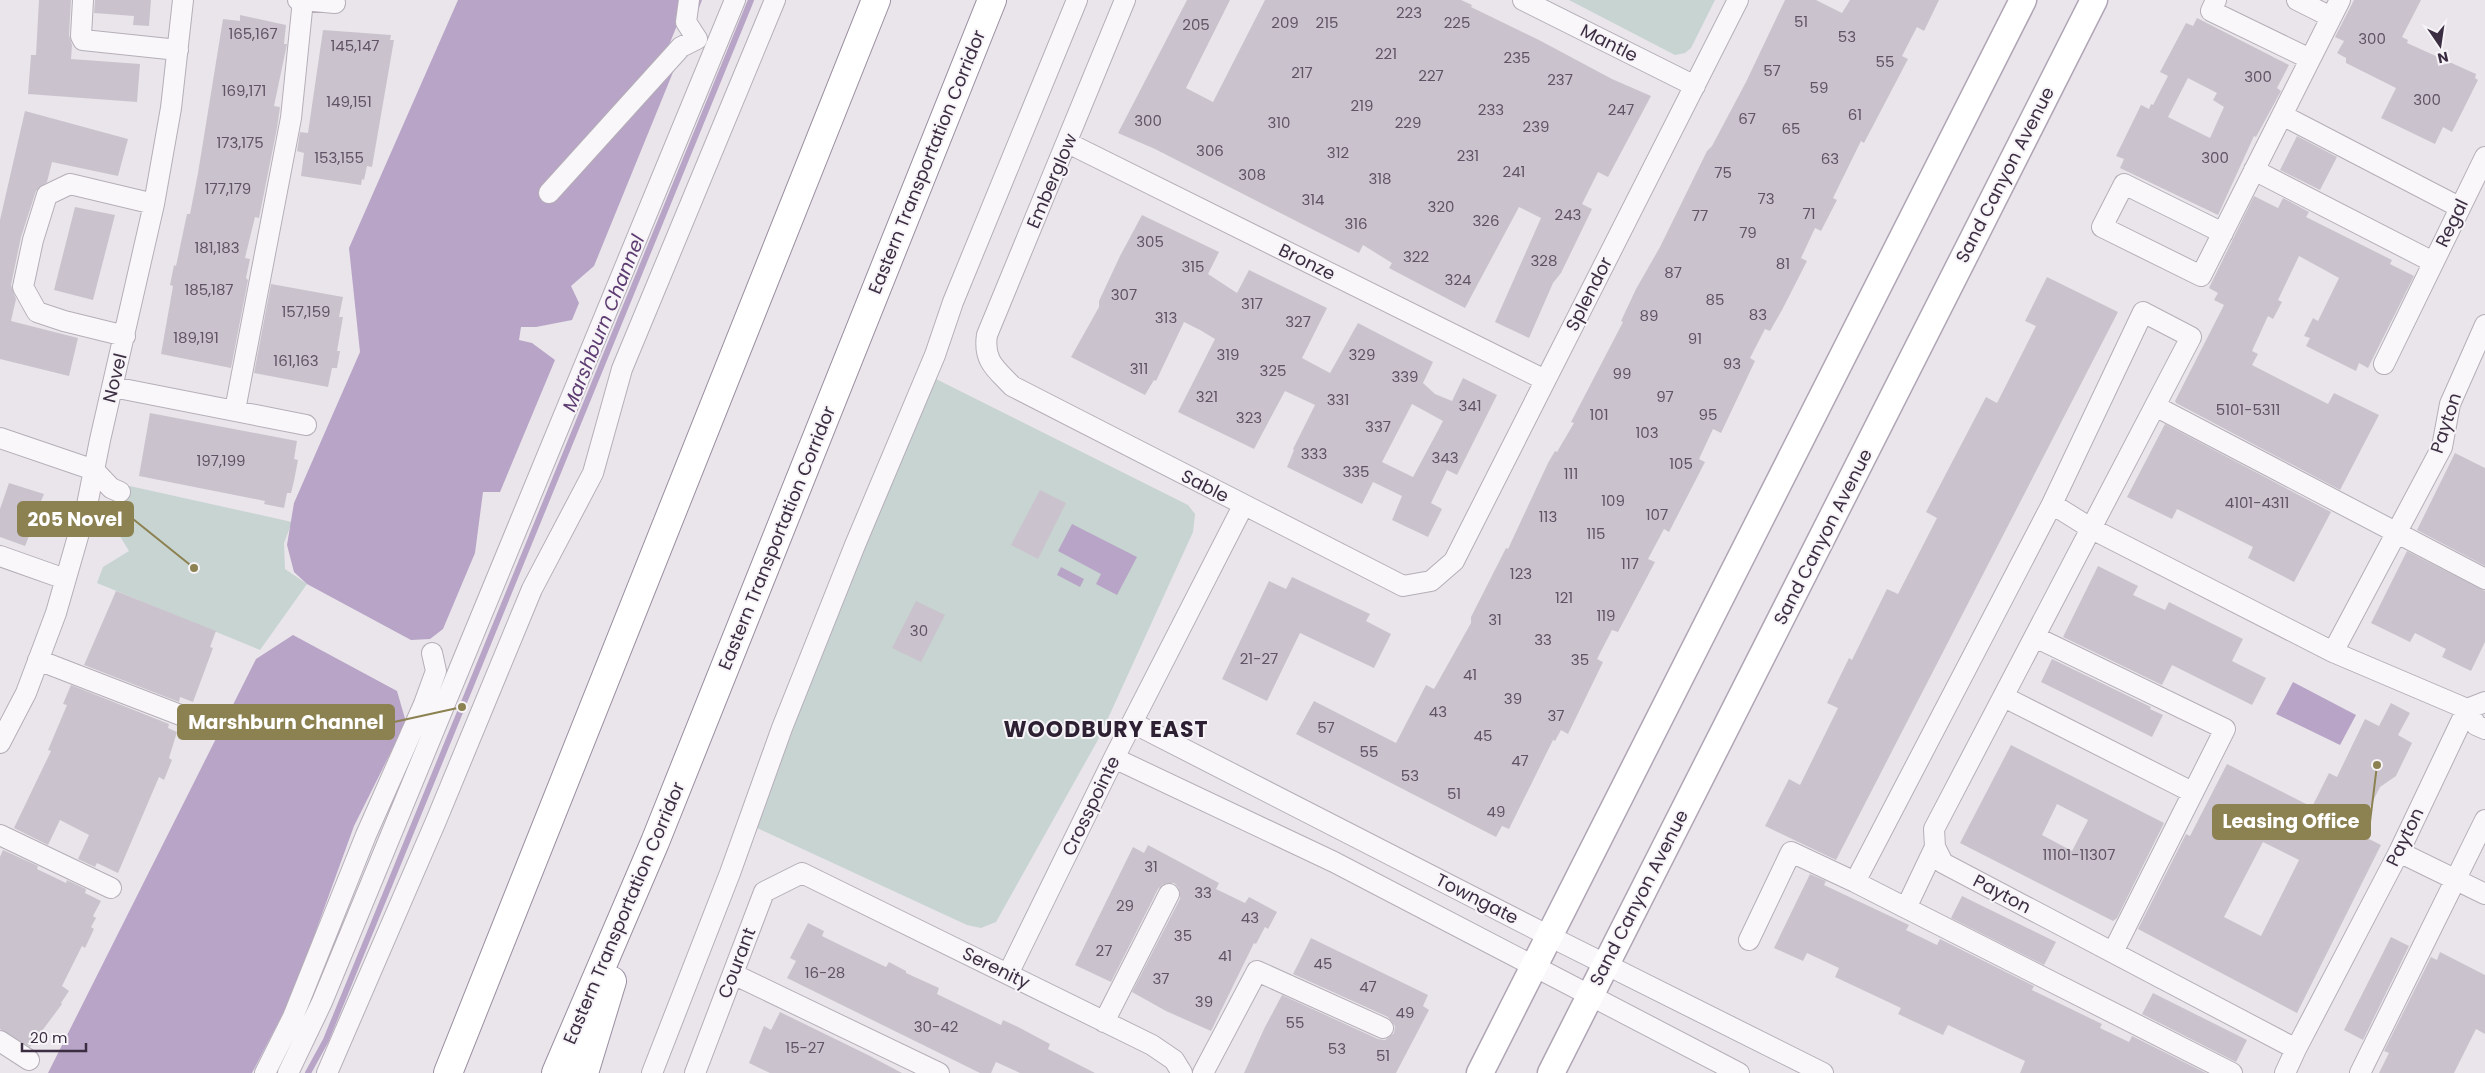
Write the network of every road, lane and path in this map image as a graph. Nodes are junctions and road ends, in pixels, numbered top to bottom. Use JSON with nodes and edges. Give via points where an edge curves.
{"nodes":[{"id":1,"x":83,"y":0,"type":"edge"},
{"id":2,"x":183,"y":0,"type":"edge"},
{"id":3,"x":298,"y":0,"type":"edge"},
{"id":4,"x":303,"y":0,"type":"edge"},
{"id":5,"x":689,"y":0,"type":"edge"},
{"id":6,"x":734,"y":0,"type":"edge"},
{"id":7,"x":775,"y":0,"type":"edge"},
{"id":8,"x":876,"y":0,"type":"edge"},
{"id":9,"x":992,"y":0,"type":"edge"},
{"id":10,"x":1077,"y":0,"type":"edge"},
{"id":11,"x":1125,"y":0,"type":"edge"},
{"id":12,"x":1523,"y":0,"type":"edge"},
{"id":13,"x":1738,"y":0,"type":"edge"},
{"id":14,"x":2022,"y":0,"type":"edge"},
{"id":15,"x":2094,"y":0,"type":"edge"},
{"id":16,"x":2216,"y":0,"type":"edge"},
{"id":17,"x":2297,"y":0,"type":"edge"},
{"id":18,"x":335,"y":3,"type":"dead end"},
{"id":19,"x":2336,"y":8,"type":"edge"},
{"id":20,"x":178,"y":50,"type":"junction"},
{"id":21,"x":2310,"y":60,"type":"junction"},
{"id":22,"x":1695,"y":86,"type":"junction"},
{"id":23,"x":2282,"y":115,"type":"junction"},
{"id":24,"x":1068,"y":143,"type":"junction"},
{"id":25,"x":2485,"y":157,"type":"edge"},
{"id":26,"x":2254,"y":170,"type":"junction"},
{"id":27,"x":549,"y":193,"type":"dead end"},
{"id":28,"x":154,"y":204,"type":"junction"},
{"id":29,"x":2459,"y":207,"type":"junction"},
{"id":30,"x":2223,"y":233,"type":"junction"},
{"id":31,"x":2433,"y":262,"type":"junction"},
{"id":32,"x":2485,"y":325,"type":"edge"},
{"id":33,"x":125,"y":336,"type":"junction"},
{"id":34,"x":990,"y":362,"type":"joint"},
{"id":35,"x":2384,"y":364,"type":"dead end"},
{"id":36,"x":1546,"y":380,"type":"junction"},
{"id":37,"x":113,"y":387,"type":"junction"},
{"id":38,"x":2156,"y":406,"type":"junction"},
{"id":39,"x":235,"y":410,"type":"junction"},
{"id":40,"x":306,"y":425,"type":"dead end"},
{"id":41,"x":0,"y":438,"type":"edge"},
{"id":42,"x":94,"y":470,"type":"junction"},
{"id":43,"x":120,"y":492,"type":"dead end"},
{"id":44,"x":2052,"y":504,"type":"junction"},
{"id":45,"x":1243,"y":506,"type":"junction"},
{"id":46,"x":2092,"y":529,"type":"junction"},
{"id":47,"x":2397,"y":531,"type":"junction"},
{"id":48,"x":0,"y":556,"type":"edge"},
{"id":49,"x":2485,"y":578,"type":"edge"},
{"id":50,"x":64,"y":579,"type":"junction"},
{"id":51,"x":1430,"y":581,"type":"joint"},
{"id":52,"x":2035,"y":637,"type":"junction"},
{"id":53,"x":2333,"y":652,"type":"junction"},
{"id":54,"x":432,"y":653,"type":"dead end"},
{"id":55,"x":38,"y":660,"type":"junction"},
{"id":56,"x":2004,"y":697,"type":"junction"},
{"id":57,"x":2476,"y":705,"type":"edge"},
{"id":58,"x":188,"y":718,"type":"dead end"},
{"id":59,"x":1132,"y":723,"type":"junction"},
{"id":60,"x":2485,"y":729,"type":"edge"},
{"id":61,"x":0,"y":742,"type":"edge"},
{"id":62,"x":1114,"y":758,"type":"junction"},
{"id":63,"x":2192,"y":792,"type":"junction"},
{"id":64,"x":2485,"y":820,"type":"edge"},
{"id":65,"x":0,"y":836,"type":"edge"},
{"id":66,"x":655,"y":842,"type":"junction"},
{"id":67,"x":1935,"y":847,"type":"junction"},
{"id":68,"x":2399,"y":852,"type":"junction"},
{"id":69,"x":802,"y":873,"type":"joint"},
{"id":70,"x":2456,"y":878,"type":"junction"},
{"id":71,"x":1855,"y":882,"type":"junction"},
{"id":72,"x":111,"y":888,"type":"dead end"},
{"id":73,"x":1169,"y":894,"type":"dead end"},
{"id":74,"x":2485,"y":894,"type":"edge"},
{"id":75,"x":1906,"y":908,"type":"junction"},
{"id":76,"x":1549,"y":936,"type":"junction"},
{"id":77,"x":1749,"y":940,"type":"dead end"},
{"id":78,"x":2113,"y":952,"type":"junction"},
{"id":79,"x":1605,"y":964,"type":"junction"},
{"id":80,"x":1534,"y":965,"type":"junction"},
{"id":81,"x":733,"y":974,"type":"junction"},
{"id":82,"x":1008,"y":974,"type":"junction"},
{"id":83,"x":1590,"y":994,"type":"junction"},
{"id":84,"x":1104,"y":1022,"type":"junction"},
{"id":85,"x":1383,"y":1028,"type":"dead end"},
{"id":86,"x":0,"y":1042,"type":"edge"},
{"id":87,"x":2296,"y":1049,"type":"junction"},
{"id":88,"x":29,"y":1060,"type":"dead end"},
{"id":89,"x":1181,"y":1072,"type":"edge"},
{"id":90,"x":265,"y":1073,"type":"edge"},
{"id":91,"x":288,"y":1073,"type":"edge"},
{"id":92,"x":327,"y":1073,"type":"edge"},
{"id":93,"x":448,"y":1073,"type":"edge"},
{"id":94,"x":556,"y":1073,"type":"edge"},
{"id":95,"x":584,"y":1073,"type":"edge"},
{"id":96,"x":652,"y":1073,"type":"edge"},
{"id":97,"x":695,"y":1073,"type":"edge"},
{"id":98,"x":939,"y":1073,"type":"edge"},
{"id":99,"x":1203,"y":1073,"type":"edge"},
{"id":100,"x":1207,"y":1073,"type":"edge"},
{"id":101,"x":1480,"y":1073,"type":"edge"},
{"id":102,"x":1551,"y":1073,"type":"edge"},
{"id":103,"x":1739,"y":1073,"type":"edge"},
{"id":104,"x":1823,"y":1073,"type":"edge"},
{"id":105,"x":2232,"y":1073,"type":"edge"},
{"id":106,"x":2285,"y":1073,"type":"edge"},
{"id":107,"x":2360,"y":1073,"type":"edge"}],
"edges":[{"from":1,"to":20,"type":"street","via":[[83,40]]},
{"from":2,"to":20,"type":"street","name":"Novel"},
{"from":3,"to":4,"type":"street"},
{"from":4,"to":18,"type":"street"},
{"from":4,"to":39,"type":"street","via":[[291,118]]},
{"from":5,"to":27,"type":"street","via":[[686,22],[697,39],[681,47]]},
{"from":6,"to":91,"type":"street","via":[[574,396],[322,1002]]},
{"from":7,"to":92,"type":"street","via":[[622,368],[593,472],[532,589]]},
{"from":8,"to":93,"type":"highway"},
{"from":9,"to":66,"type":"highway","name":"Eastern Transportation Corridor"},
{"from":10,"to":96,"type":"street","via":[[800,682]]},
{"from":11,"to":24,"type":"street","name":"Emberglow"},
{"from":12,"to":22,"type":"street","name":"Mantle"},
{"from":13,"to":22,"type":"street","name":"Splendor"},
{"from":14,"to":76,"type":"main road"},
{"from":15,"to":79,"type":"main road","name":"Sand Canyon Avenue"},
{"from":16,"to":21,"type":"street","via":[[2211,11]]},
{"from":17,"to":19,"type":"street"},
{"from":19,"to":21,"type":"street"},
{"from":20,"to":28,"type":"street","name":"Novel"},
{"from":21,"to":23,"type":"street"},
{"from":22,"to":36,"type":"street","name":"Splendor"},
{"from":23,"to":26,"type":"street"},
{"from":23,"to":29,"type":"street"},
{"from":24,"to":34,"type":"street","name":"Emberglow","via":[[987,335],[985,347]]},
{"from":24,"to":36,"type":"street","name":"Bronze"},
{"from":25,"to":29,"type":"street","name":"Regal"},
{"from":26,"to":30,"type":"street"},
{"from":26,"to":31,"type":"street"},
{"from":28,"to":33,"type":"street","name":"Novel"},
{"from":28,"to":33,"type":"street","via":[[70,184],[47,195],[33,240],[23,287],[36,312]]},
{"from":29,"to":31,"type":"street","name":"Regal"},
{"from":30,"to":30,"type":"street","via":[[2201,276],[2102,227],[2124,184]]},
{"from":31,"to":35,"type":"street","name":"Regal"},
{"from":32,"to":47,"type":"street","name":"Payton","via":[[2450,404],[2442,447]]},
{"from":33,"to":37,"type":"street","name":"Novel"},
{"from":34,"to":45,"type":"street","name":"Sable","via":[[1012,386]]},
{"from":36,"to":51,"type":"street","name":"Splendor","via":[[1454,561]]},
{"from":37,"to":39,"type":"street"},
{"from":37,"to":42,"type":"street","name":"Novel"},
{"from":38,"to":44,"type":"street","via":[[2191,337],[2143,312]]},
{"from":38,"to":46,"type":"street"},
{"from":38,"to":47,"type":"street"},
{"from":39,"to":40,"type":"street"},
{"from":41,"to":42,"type":"street"},
{"from":42,"to":43,"type":"street","via":[[111,488]]},
{"from":42,"to":50,"type":"street","name":"Novel"},
{"from":44,"to":46,"type":"street"},
{"from":44,"to":71,"type":"street"},
{"from":45,"to":51,"type":"street","name":"Sable","via":[[1403,586]]},
{"from":45,"to":59,"type":"street","name":"Crosspointe"},
{"from":46,"to":52,"type":"street"},
{"from":46,"to":53,"type":"street"},
{"from":47,"to":49,"type":"street"},
{"from":47,"to":53,"type":"street","name":"Payton"},
{"from":48,"to":50,"type":"street"},
{"from":50,"to":55,"type":"street","name":"Novel","via":[[56,613]]},
{"from":52,"to":56,"type":"street"},
{"from":52,"to":63,"type":"street","via":[[2225,728]]},
{"from":53,"to":57,"type":"street"},
{"from":54,"to":90,"type":"street","via":[[436,671],[424,704],[366,835],[293,1017]]},
{"from":55,"to":58,"type":"street"},
{"from":55,"to":61,"type":"street","name":"Novel","via":[[26,693]]},
{"from":56,"to":63,"type":"street"},
{"from":56,"to":67,"type":"street","via":[[1934,829]]},
{"from":57,"to":60,"type":"street","via":[[2476,725]]},
{"from":57,"to":68,"type":"street","name":"Payton"},
{"from":59,"to":62,"type":"street","name":"Crosspointe"},
{"from":59,"to":76,"type":"street","name":"Towngate"},
{"from":62,"to":80,"type":"street","name":"Towngate","via":[[1334,862]]},
{"from":62,"to":82,"type":"street","name":"Crosspointe"},
{"from":63,"to":78,"type":"street"},
{"from":64,"to":70,"type":"street"},
{"from":65,"to":72,"type":"street"},
{"from":66,"to":94,"type":"highway","name":"Eastern Transportation Corridor"},
{"from":66,"to":95,"type":"highway"},
{"from":67,"to":75,"type":"street"},
{"from":67,"to":78,"type":"street","name":"Payton","via":[[1943,863]]},
{"from":68,"to":70,"type":"street"},
{"from":68,"to":87,"type":"street","name":"Payton"},
{"from":69,"to":81,"type":"street","name":"Courant","via":[[764,892]]},
{"from":69,"to":82,"type":"street","name":"Serenity"},
{"from":70,"to":74,"type":"street"},
{"from":70,"to":107,"type":"street"},
{"from":71,"to":75,"type":"street"},
{"from":71,"to":77,"type":"street","via":[[1791,852]]},
{"from":73,"to":84,"type":"street"},
{"from":75,"to":105,"type":"street"},
{"from":76,"to":79,"type":"street","name":"Towngate"},
{"from":76,"to":80,"type":"main road"},
{"from":78,"to":87,"type":"street","name":"Payton"},
{"from":79,"to":83,"type":"main road","name":"Sand Canyon Avenue"},
{"from":79,"to":104,"type":"street","name":"Towngate"},
{"from":80,"to":83,"type":"street","name":"Towngate"},
{"from":80,"to":101,"type":"main road"},
{"from":81,"to":97,"type":"street","name":"Courant"},
{"from":81,"to":98,"type":"street"},
{"from":82,"to":84,"type":"street","name":"Serenity"},
{"from":83,"to":102,"type":"main road","name":"Sand Canyon Avenue"},
{"from":83,"to":103,"type":"street","name":"Towngate"},
{"from":84,"to":89,"type":"street","name":"Serenity","via":[[1152,1045],[1174,1060]]},
{"from":85,"to":99,"type":"street","via":[[1257,970]]},
{"from":86,"to":88,"type":"street"},
{"from":87,"to":106,"type":"street"},
{"from":89,"to":99,"type":"street"},
{"from":99,"to":100,"type":"street"}]}
